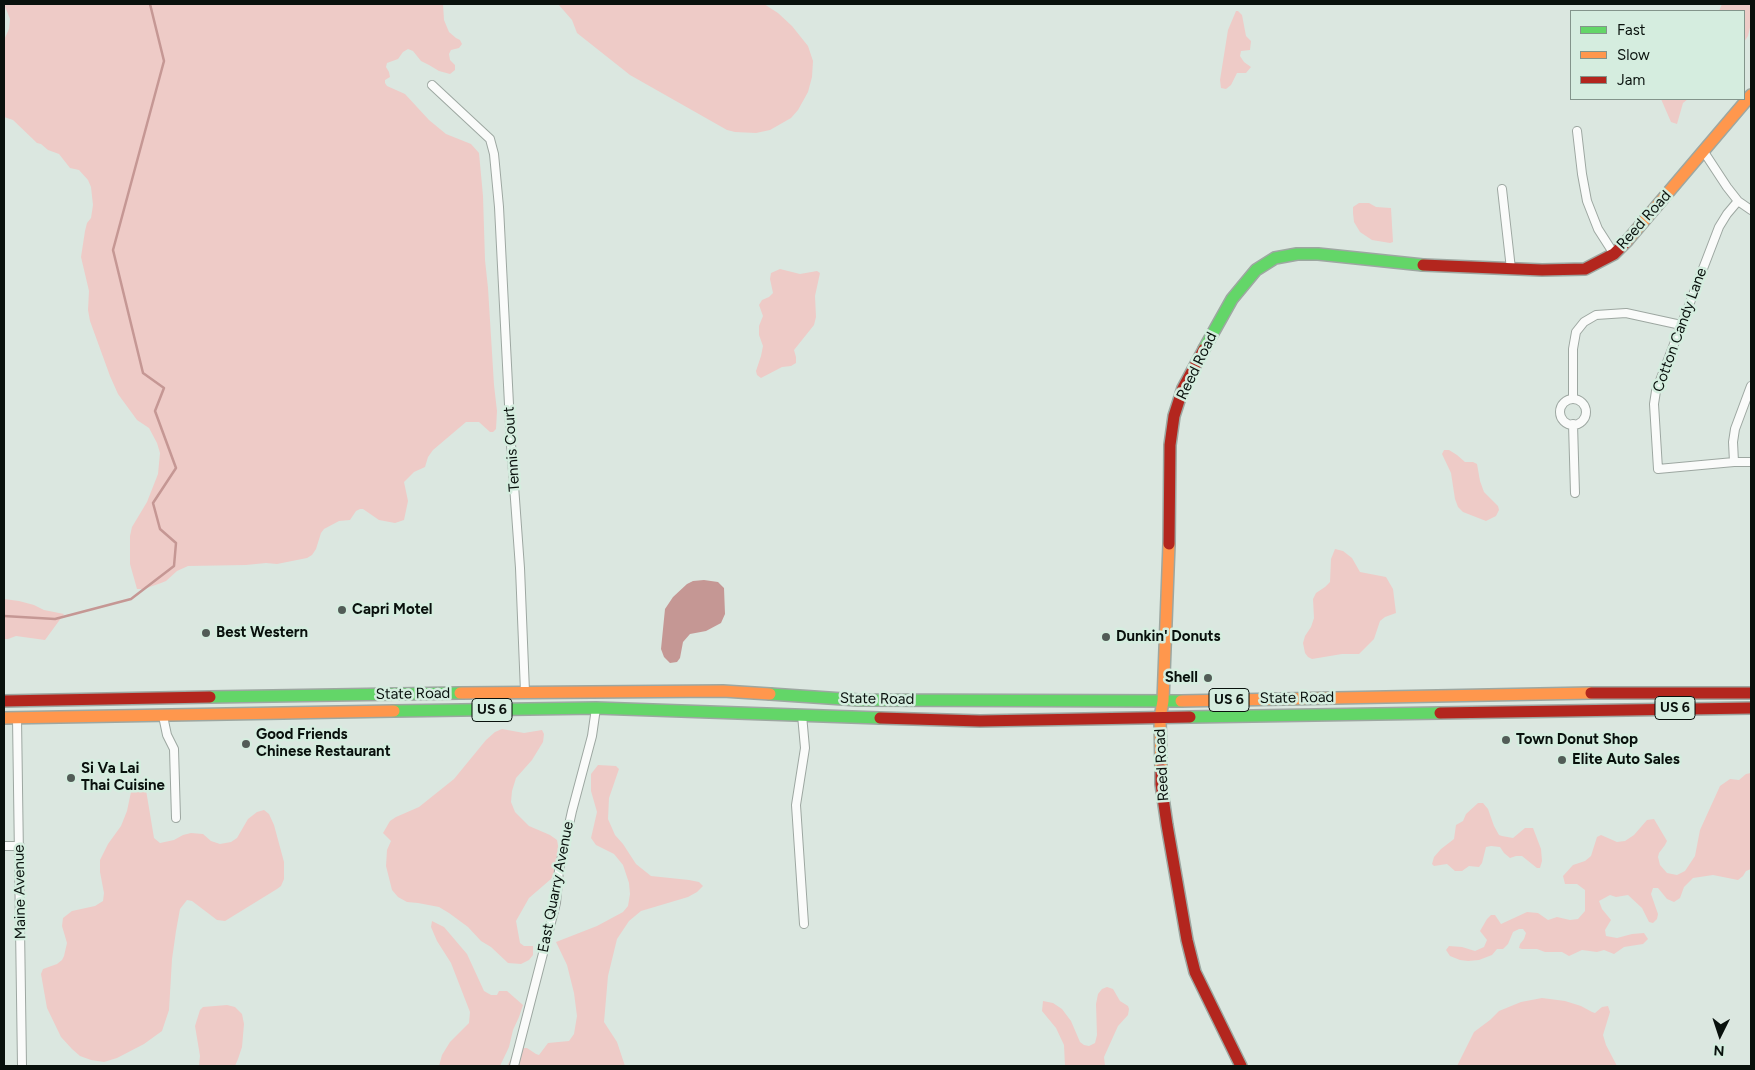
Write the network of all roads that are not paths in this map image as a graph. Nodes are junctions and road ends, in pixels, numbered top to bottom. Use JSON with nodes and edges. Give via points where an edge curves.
{"nodes":[{"id":1,"x":432,"y":85,"type":"dead end"},
{"id":2,"x":1751,"y":95,"type":"edge"},
{"id":3,"x":1577,"y":131,"type":"dead end"},
{"id":4,"x":1704,"y":152,"type":"junction"},
{"id":5,"x":1502,"y":189,"type":"dead end"},
{"id":6,"x":1738,"y":201,"type":"junction"},
{"id":7,"x":1751,"y":210,"type":"edge"},
{"id":8,"x":1614,"y":254,"type":"junction"},
{"id":9,"x":1511,"y":269,"type":"junction"},
{"id":10,"x":1682,"y":325,"type":"junction"},
{"id":11,"x":1751,"y":386,"type":"edge"},
{"id":12,"x":1573,"y":399,"type":"junction"},
{"id":13,"x":1573,"y":424,"type":"junction"},
{"id":14,"x":1734,"y":462,"type":"junction"},
{"id":15,"x":1751,"y":462,"type":"edge"},
{"id":16,"x":1575,"y":493,"type":"dead end"},
{"id":17,"x":526,"y":692,"type":"junction"},
{"id":18,"x":490,"y":693,"type":"junction"},
{"id":19,"x":1751,"y":693,"type":"edge"},
{"id":20,"x":314,"y":696,"type":"junction"},
{"id":21,"x":858,"y":700,"type":"junction"},
{"id":22,"x":4,"y":701,"type":"edge"},
{"id":23,"x":1163,"y":701,"type":"junction"},
{"id":24,"x":596,"y":708,"type":"junction"},
{"id":25,"x":1751,"y":708,"type":"edge"},
{"id":26,"x":490,"y":710,"type":"junction"},
{"id":27,"x":314,"y":713,"type":"junction"},
{"id":28,"x":802,"y":715,"type":"junction"},
{"id":29,"x":163,"y":716,"type":"junction"},
{"id":30,"x":856,"y":717,"type":"junction"},
{"id":31,"x":4,"y":718,"type":"edge"},
{"id":32,"x":17,"y":718,"type":"junction"},
{"id":33,"x":1160,"y":718,"type":"junction"},
{"id":34,"x":176,"y":818,"type":"dead end"},
{"id":35,"x":4,"y":846,"type":"edge"},
{"id":36,"x":20,"y":846,"type":"junction"},
{"id":37,"x":804,"y":924,"type":"dead end"},
{"id":38,"x":22,"y":1066,"type":"edge"},
{"id":39,"x":514,"y":1066,"type":"edge"},
{"id":40,"x":1241,"y":1066,"type":"edge"}],
"edges":[{"from":1,"to":17,"type":"street","name":"Tennis Court","via":[[490,139],[494,154]]},
{"from":2,"to":4,"type":"main road","name":"Reed Road"},
{"from":3,"to":8,"type":"street","via":[[1587,201]]},
{"from":4,"to":6,"type":"street"},
{"from":4,"to":8,"type":"main road","name":"Reed Road"},
{"from":5,"to":9,"type":"street"},
{"from":6,"to":7,"type":"street"},
{"from":6,"to":10,"type":"street","name":"Cotton Candy Lane","via":[[1719,227]]},
{"from":8,"to":9,"type":"main road","name":"Reed Road","via":[[1584,269]]},
{"from":9,"to":23,"type":"main road","name":"Reed Road","via":[[1305,254],[1275,258],[1248,278],[1209,339],[1183,388],[1174,416]]},
{"from":10,"to":12,"type":"street","via":[[1626,313],[1596,315],[1584,322],[1576,332],[1573,349]]},
{"from":10,"to":14,"type":"street","name":"Cotton Candy Lane","via":[[1655,398],[1658,469]]},
{"from":11,"to":14,"type":"street","via":[[1735,429]]},
{"from":12,"to":13,"type":"street","via":[[1583,404],[1586,412],[1583,419]]},
{"from":12,"to":13,"type":"street","via":[[1563,404],[1560,412],[1565,422]]},
{"from":13,"to":16,"type":"street"},
{"from":14,"to":15,"type":"street"},
{"from":17,"to":18,"type":"main road","name":"State Road","number":"US 6"},
{"from":17,"to":21,"type":"main road","name":"State Road","number":"US 6","via":[[724,691]]},
{"from":18,"to":20,"type":"main road","name":"State Road","number":"US 6"},
{"from":18,"to":26,"type":"street"},
{"from":19,"to":23,"type":"main road","name":"State Road","number":"US 6","via":[[1547,693]]},
{"from":20,"to":22,"type":"main road","name":"State Road","number":"US 6"},
{"from":20,"to":27,"type":"street"},
{"from":21,"to":23,"type":"main road","name":"State Road","number":"US 6"},
{"from":21,"to":30,"type":"street"},
{"from":23,"to":33,"type":"main road","name":"Reed Road"},
{"from":24,"to":26,"type":"main road","name":"State Road","number":"US 6"},
{"from":24,"to":28,"type":"main road","name":"State Road","number":"US 6"},
{"from":24,"to":39,"type":"street","name":"East Quarry Avenue","via":[[559,870],[556,903]]},
{"from":25,"to":33,"type":"main road","name":"State Road","number":"US 6"},
{"from":26,"to":27,"type":"main road","name":"State Road","number":"US 6"},
{"from":27,"to":29,"type":"main road","name":"State Road","number":"US 6"},
{"from":28,"to":30,"type":"main road","name":"State Road","number":"US 6"},
{"from":28,"to":37,"type":"street","via":[[805,748],[796,805]]},
{"from":29,"to":32,"type":"main road","name":"State Road","number":"US 6"},
{"from":29,"to":34,"type":"street","via":[[174,750]]},
{"from":30,"to":33,"type":"main road","name":"State Road","number":"US 6","via":[[980,721]]},
{"from":31,"to":32,"type":"main road","name":"State Road","number":"US 6"},
{"from":32,"to":36,"type":"street","name":"Maine Avenue"},
{"from":33,"to":40,"type":"main road","name":"Reed Road","via":[[1162,792],[1191,958],[1202,990]]},
{"from":35,"to":36,"type":"street"},
{"from":36,"to":38,"type":"street","name":"Maine Avenue"}]}
